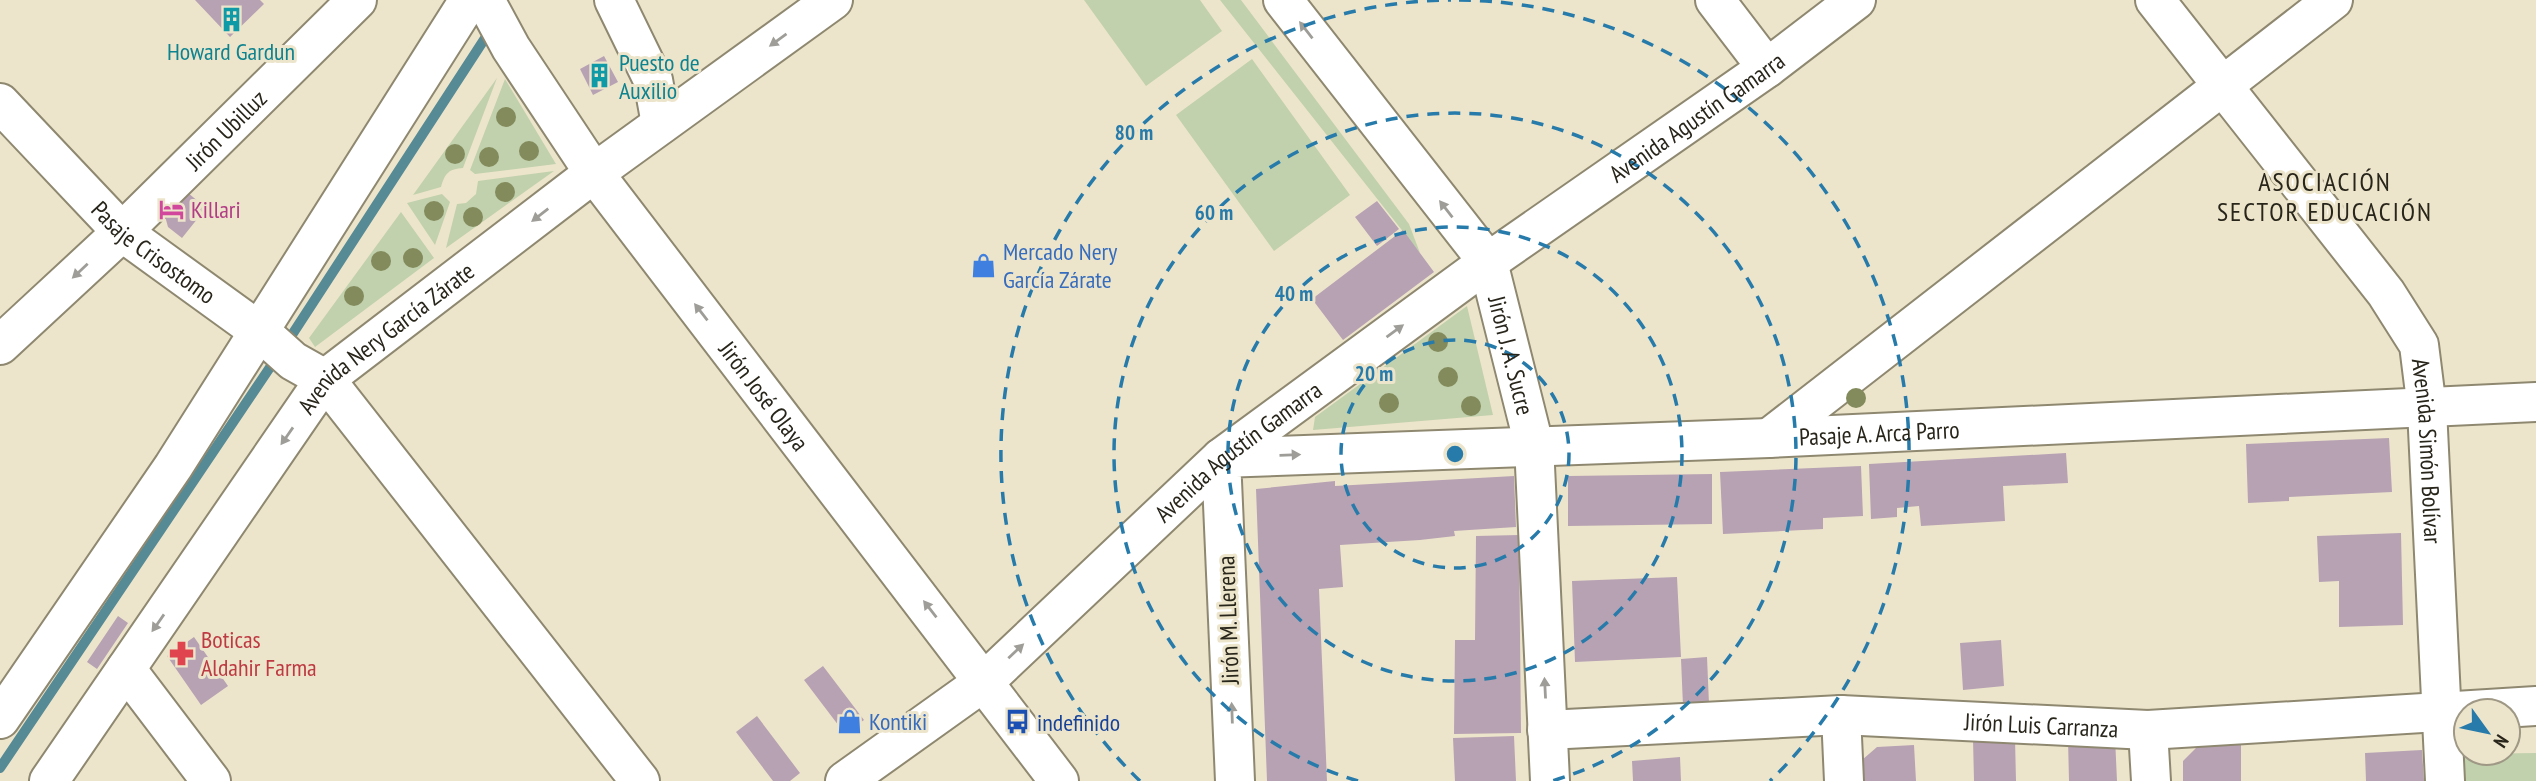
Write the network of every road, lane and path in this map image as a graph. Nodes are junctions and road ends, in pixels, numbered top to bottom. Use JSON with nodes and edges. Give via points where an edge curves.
{"nodes":[{"id":1,"x":356,"y":0,"type":"edge"},
{"id":2,"x":468,"y":0,"type":"edge"},
{"id":3,"x":485,"y":0,"type":"edge"},
{"id":4,"x":614,"y":0,"type":"edge"},
{"id":5,"x":833,"y":0,"type":"edge"},
{"id":6,"x":1283,"y":0,"type":"edge"},
{"id":7,"x":1715,"y":0,"type":"edge"},
{"id":8,"x":1856,"y":0,"type":"edge"},
{"id":9,"x":2155,"y":0,"type":"edge"},
{"id":10,"x":2333,"y":0,"type":"edge"},
{"id":11,"x":1767,"y":68,"type":"junction"},
{"id":12,"x":2221,"y":86,"type":"junction"},
{"id":13,"x":0,"y":103,"type":"edge"},
{"id":14,"x":661,"y":124,"type":"junction"},
{"id":15,"x":594,"y":173,"type":"junction"},
{"id":16,"x":122,"y":232,"type":"junction"},
{"id":17,"x":1488,"y":262,"type":"junction"},
{"id":18,"x":262,"y":333,"type":"junction"},
{"id":19,"x":0,"y":345,"type":"edge"},
{"id":20,"x":309,"y":370,"type":"junction"},
{"id":21,"x":2536,"y":402,"type":"edge"},
{"id":22,"x":2427,"y":409,"type":"junction"},
{"id":23,"x":1769,"y":439,"type":"junction"},
{"id":24,"x":1534,"y":445,"type":"junction"},
{"id":25,"x":1221,"y":458,"type":"junction"},
{"id":26,"x":126,"y":669,"type":"junction"},
{"id":27,"x":985,"y":681,"type":"junction"},
{"id":28,"x":2536,"y":706,"type":"edge"},
{"id":29,"x":2443,"y":710,"type":"junction"},
{"id":30,"x":1841,"y":715,"type":"junction"},
{"id":31,"x":0,"y":719,"type":"edge"},
{"id":32,"x":1547,"y":730,"type":"junction"},
{"id":33,"x":2148,"y":730,"type":"junction"},
{"id":34,"x":49,"y":781,"type":"edge"},
{"id":35,"x":211,"y":781,"type":"edge"},
{"id":36,"x":640,"y":781,"type":"edge"},
{"id":37,"x":845,"y":781,"type":"edge"},
{"id":38,"x":1059,"y":781,"type":"edge"},
{"id":39,"x":1235,"y":781,"type":"edge"},
{"id":40,"x":1549,"y":781,"type":"edge"},
{"id":41,"x":1844,"y":781,"type":"edge"},
{"id":42,"x":2151,"y":781,"type":"edge"},
{"id":43,"x":2445,"y":781,"type":"edge"}],
"edges":[{"from":1,"to":16,"type":"street","name":"Jirón Ubilluz"},
{"from":2,"to":18,"type":"street"},
{"from":3,"to":15,"type":"street","name":"Jirón José Olaya","via":[[511,48]]},
{"from":4,"to":14,"type":"street","via":[[653,80]]},
{"from":5,"to":14,"type":"street","name":"Avenida Nery García Zárate","one_way":true},
{"from":17,"to":6,"type":"street","name":"Jirón J. A. Sucre","one_way":true},
{"from":7,"to":11,"type":"street"},
{"from":8,"to":11,"type":"street","name":"Avenida Agustín Gamarra"},
{"from":9,"to":12,"type":"street","name":"Avenida Simón Bolívar"},
{"from":10,"to":12,"type":"street"},
{"from":11,"to":17,"type":"street","name":"Avenida Agustín Gamarra"},
{"from":12,"to":22,"type":"street","name":"Avenida Simón Bolívar","via":[[2386,293],[2419,345]]},
{"from":12,"to":23,"type":"street"},
{"from":13,"to":16,"type":"street","name":"Pasaje Crisostomo"},
{"from":14,"to":15,"type":"street","name":"Avenida Nery García Zárate"},
{"from":15,"to":20,"type":"street","name":"Avenida Nery García Zárate","one_way":true},
{"from":27,"to":15,"type":"street","name":"Jirón José Olaya","one_way":true},
{"from":16,"to":18,"type":"street","name":"Pasaje Crisostomo"},
{"from":16,"to":19,"type":"street","name":"Jirón Ubilluz","one_way":true},
{"from":17,"to":24,"type":"street","name":"Jirón J. A. Sucre"},
{"from":25,"to":17,"type":"street","name":"Avenida Agustín Gamarra","one_way":true},
{"from":18,"to":20,"type":"street","name":"Pasaje Crisostomo"},
{"from":18,"to":31,"type":"street"},
{"from":20,"to":26,"type":"street","name":"Avenida Nery García Zárate","one_way":true},
{"from":20,"to":36,"type":"street","name":"Pasaje Crisostomo"},
{"from":21,"to":22,"type":"street","name":"Pasaje A. Arca Parro"},
{"from":22,"to":23,"type":"street","name":"Pasaje A. Arca Parro"},
{"from":22,"to":29,"type":"street","name":"Avenida Simón Bolívar"},
{"from":23,"to":24,"type":"street","name":"Pasaje A. Arca Parro"},
{"from":25,"to":24,"type":"street","name":"Pasaje A. Arca Parro","one_way":true},
{"from":32,"to":24,"type":"street","name":"Jirón J. A. Sucre","one_way":true},
{"from":27,"to":25,"type":"street","name":"Avenida Agustín Gamarra","one_way":true},
{"from":39,"to":25,"type":"street","name":"Jirón M. Llerena","one_way":true},
{"from":26,"to":34,"type":"street","name":"Avenida Nery García Zárate"},
{"from":26,"to":35,"type":"street"},
{"from":27,"to":37,"type":"street","name":"Avenida Agustín Gamarra"},
{"from":27,"to":38,"type":"street","name":"Jirón José Olaya"},
{"from":28,"to":29,"type":"street","name":"Jirón Luis Carranza"},
{"from":29,"to":33,"type":"street","name":"Jirón Luis Carranza"},
{"from":29,"to":43,"type":"street","name":"Avenida Simón Bolívar"},
{"from":30,"to":32,"type":"street","name":"Jirón Luis Carranza"},
{"from":30,"to":33,"type":"street","name":"Jirón Luis Carranza"},
{"from":30,"to":41,"type":"street"},
{"from":32,"to":40,"type":"street","name":"Jirón J. A. Sucre"},
{"from":33,"to":42,"type":"street"}]}
